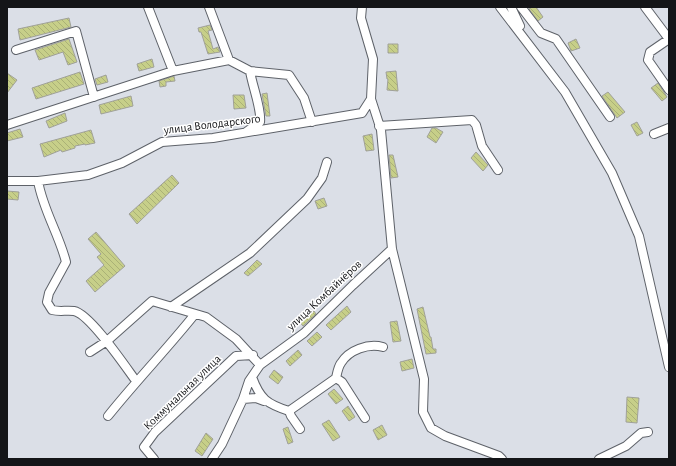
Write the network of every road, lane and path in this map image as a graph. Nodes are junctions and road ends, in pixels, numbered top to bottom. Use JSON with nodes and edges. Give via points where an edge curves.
{"nodes":[{"id":1,"x":148,"y":7,"type":"edge"},
{"id":2,"x":209,"y":7,"type":"edge"},
{"id":3,"x":362,"y":7,"type":"edge"},
{"id":4,"x":500,"y":7,"type":"edge"},
{"id":5,"x":511,"y":7,"type":"edge"},
{"id":6,"x":521,"y":7,"type":"edge"},
{"id":7,"x":645,"y":7,"type":"edge"},
{"id":8,"x":525,"y":38,"type":"junction"},
{"id":9,"x":669,"y":39,"type":"edge"},
{"id":10,"x":16,"y":50,"type":"dead end"},
{"id":11,"x":229,"y":60,"type":"junction"},
{"id":12,"x":173,"y":71,"type":"junction"},
{"id":13,"x":250,"y":71,"type":"junction"},
{"id":14,"x":669,"y":90,"type":"edge"},
{"id":15,"x":94,"y":98,"type":"junction"},
{"id":16,"x":371,"y":99,"type":"junction"},
{"id":17,"x":610,"y":118,"type":"dead end"},
{"id":18,"x":312,"y":122,"type":"junction"},
{"id":19,"x":7,"y":125,"type":"edge"},
{"id":20,"x":379,"y":126,"type":"junction"},
{"id":21,"x":669,"y":128,"type":"edge"},
{"id":22,"x":244,"y":133,"type":"junction"},
{"id":23,"x":654,"y":134,"type":"dead end"},
{"id":24,"x":327,"y":162,"type":"dead end"},
{"id":25,"x":498,"y":170,"type":"dead end"},
{"id":26,"x":7,"y":181,"type":"edge"},
{"id":27,"x":38,"y":181,"type":"junction"},
{"id":28,"x":392,"y":249,"type":"junction"},
{"id":29,"x":171,"y":307,"type":"junction"},
{"id":30,"x":195,"y":314,"type":"junction"},
{"id":31,"x":107,"y":341,"type":"junction"},
{"id":32,"x":383,"y":347,"type":"dead end"},
{"id":33,"x":90,"y":352,"type":"dead end"},
{"id":34,"x":252,"y":355,"type":"junction"},
{"id":35,"x":260,"y":365,"type":"junction"},
{"id":36,"x":669,"y":367,"type":"edge"},
{"id":37,"x":252,"y":377,"type":"junction"},
{"id":38,"x":336,"y":378,"type":"junction"},
{"id":39,"x":136,"y":381,"type":"junction"},
{"id":40,"x":243,"y":399,"type":"junction"},
{"id":41,"x":265,"y":401,"type":"junction"},
{"id":42,"x":289,"y":411,"type":"junction"},
{"id":43,"x":108,"y":416,"type":"dead end"},
{"id":44,"x":365,"y":418,"type":"dead end"},
{"id":45,"x":300,"y":429,"type":"dead end"},
{"id":46,"x":648,"y":432,"type":"dead end"},
{"id":47,"x":500,"y":457,"type":"edge"},
{"id":48,"x":154,"y":459,"type":"edge"},
{"id":49,"x":212,"y":459,"type":"edge"},
{"id":50,"x":510,"y":459,"type":"edge"},
{"id":51,"x":599,"y":459,"type":"edge"}],
"edges":[{"from":1,"to":12,"type":"street"},
{"from":2,"to":11,"type":"street"},
{"from":3,"to":16,"type":"street","via":[[361,18],[372,59]]},
{"from":4,"to":8,"type":"street"},
{"from":5,"to":8,"type":"street"},
{"from":6,"to":17,"type":"street","via":[[541,33],[556,39]]},
{"from":7,"to":9,"type":"street"},
{"from":8,"to":36,"type":"street","via":[[565,92],[612,173],[639,236]]},
{"from":9,"to":14,"type":"street","via":[[650,52],[648,60]]},
{"from":10,"to":15,"type":"street","via":[[76,31]]},
{"from":11,"to":12,"type":"street"},
{"from":11,"to":13,"type":"street"},
{"from":12,"to":15,"type":"street"},
{"from":13,"to":18,"type":"street","via":[[289,75],[304,98]]},
{"from":13,"to":22,"type":"street","via":[[261,117],[260,122]]},
{"from":15,"to":19,"type":"street"},
{"from":16,"to":18,"type":"street","name":"улица Володарского","via":[[362,113]]},
{"from":16,"to":20,"type":"street"},
{"from":18,"to":22,"type":"street","name":"улица Володарского"},
{"from":20,"to":25,"type":"street","via":[[472,120],[476,124],[482,146]]},
{"from":20,"to":28,"type":"street"},
{"from":21,"to":23,"type":"street"},
{"from":22,"to":27,"type":"street","name":"улица Володарского","via":[[162,142],[122,163],[88,176]]},
{"from":24,"to":29,"type":"street","via":[[322,178],[307,198],[250,253]]},
{"from":26,"to":27,"type":"street","name":"улица Володарского"},
{"from":27,"to":31,"type":"street","via":[[41,200],[61,241],[66,262],[47,302],[52,310],[74,311],[82,315]]},
{"from":28,"to":35,"type":"street","name":"улица Комбайнёров","via":[[304,333]]},
{"from":28,"to":47,"type":"street","via":[[424,379],[423,412],[431,428],[444,436]]},
{"from":29,"to":30,"type":"street"},
{"from":29,"to":31,"type":"street","via":[[152,301]]},
{"from":30,"to":34,"type":"street","via":[[206,317],[236,339]]},
{"from":30,"to":39,"type":"street"},
{"from":31,"to":33,"type":"street"},
{"from":31,"to":39,"type":"street"},
{"from":32,"to":38,"type":"street","via":[[371,345],[349,354],[341,363]]},
{"from":34,"to":35,"type":"street"},
{"from":34,"to":48,"type":"street","name":"Коммунальная улица","via":[[236,356],[155,432],[144,447]]},
{"from":35,"to":37,"type":"street","name":"улица Комбайнёров"},
{"from":37,"to":40,"type":"street","name":"улица Комбайнёров"},
{"from":37,"to":41,"type":"street"},
{"from":38,"to":42,"type":"street"},
{"from":38,"to":44,"type":"street","via":[[342,382]]},
{"from":39,"to":43,"type":"street"},
{"from":40,"to":41,"type":"street","via":[[256,398]]},
{"from":40,"to":49,"type":"street","name":"улица Комбайнёров"},
{"from":41,"to":42,"type":"street"},
{"from":42,"to":45,"type":"street"},
{"from":46,"to":51,"type":"street","via":[[641,433],[626,446]]},
{"from":47,"to":50,"type":"street"}]}
